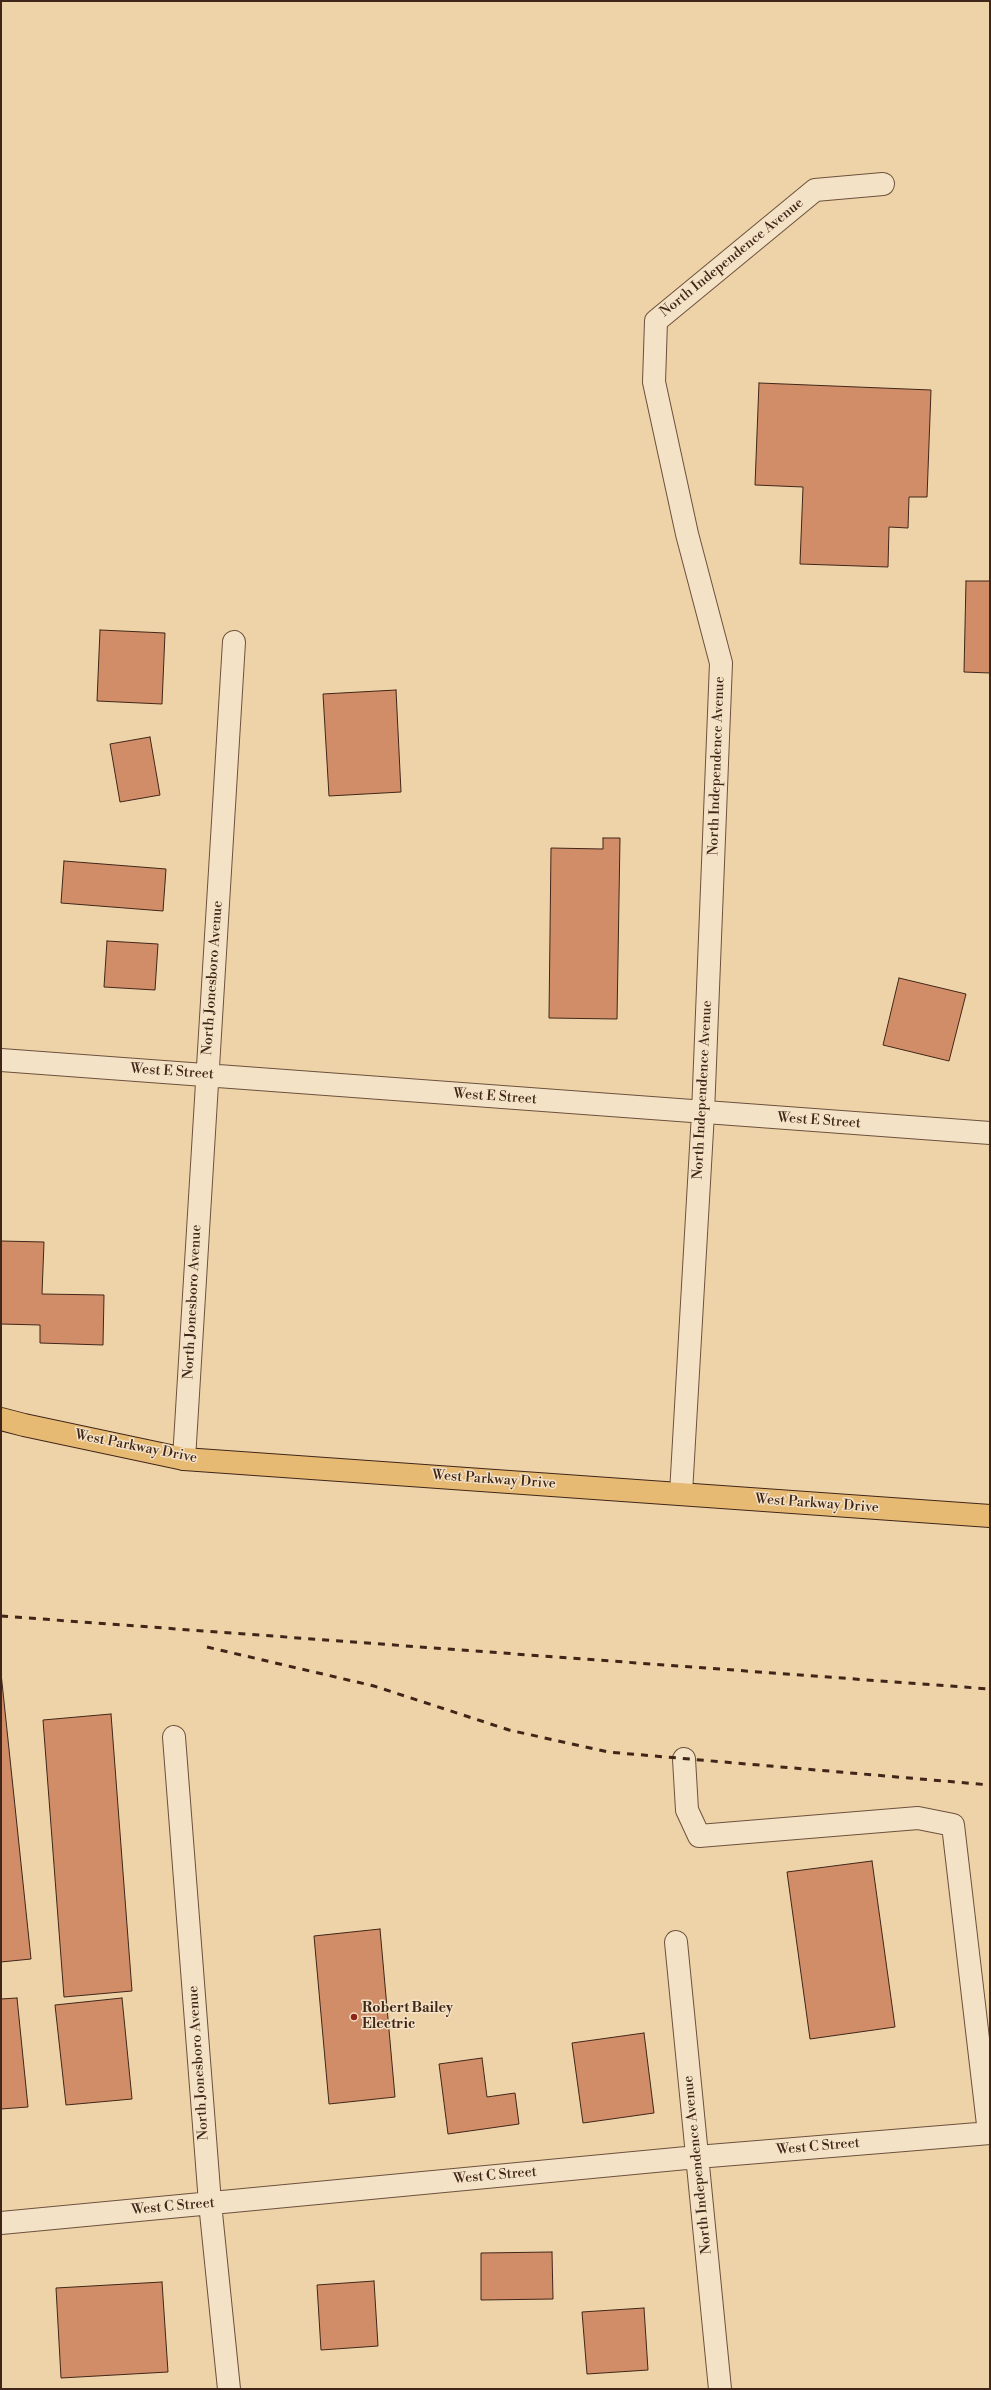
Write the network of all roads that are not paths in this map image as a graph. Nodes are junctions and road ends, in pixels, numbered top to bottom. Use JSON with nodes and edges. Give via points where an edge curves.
{"nodes":[{"id":1,"x":883,"y":184,"type":"dead end"},
{"id":2,"x":234,"y":642,"type":"dead end"},
{"id":3,"x":1,"y":1060,"type":"edge"},
{"id":4,"x":207,"y":1074,"type":"junction"},
{"id":5,"x":703,"y":1113,"type":"junction"},
{"id":6,"x":990,"y":1133,"type":"edge"},
{"id":7,"x":1,"y":1418,"type":"edge"},
{"id":8,"x":184,"y":1458,"type":"junction"},
{"id":9,"x":681,"y":1494,"type":"junction"},
{"id":10,"x":990,"y":1516,"type":"edge"},
{"id":11,"x":174,"y":1737,"type":"dead end"},
{"id":12,"x":684,"y":1759,"type":"dead end"},
{"id":13,"x":676,"y":1942,"type":"dead end"},
{"id":14,"x":990,"y":2133,"type":"edge"},
{"id":15,"x":698,"y":2157,"type":"junction"},
{"id":16,"x":210,"y":2203,"type":"junction"},
{"id":17,"x":1,"y":2223,"type":"edge"},
{"id":18,"x":228,"y":2389,"type":"edge"},
{"id":19,"x":720,"y":2389,"type":"edge"}],
"edges":[{"from":1,"to":5,"type":"street","name":"North Independence Avenue","via":[[815,190],[656,321],[654,382],[687,534],[721,663]]},
{"from":2,"to":4,"type":"street","name":"North Jonesboro Avenue"},
{"from":3,"to":4,"type":"street","name":"West E Street"},
{"from":4,"to":5,"type":"street","name":"West E Street"},
{"from":4,"to":8,"type":"street","name":"North Jonesboro Avenue"},
{"from":5,"to":6,"type":"street","name":"West E Street"},
{"from":5,"to":9,"type":"street","name":"North Independence Avenue"},
{"from":7,"to":8,"type":"main road","name":"West Parkway Drive"},
{"from":8,"to":9,"type":"main road","name":"West Parkway Drive"},
{"from":9,"to":10,"type":"main road","name":"West Parkway Drive"},
{"from":11,"to":16,"type":"street","name":"North Jonesboro Avenue"},
{"from":12,"to":14,"type":"street","via":[[687,1810],[699,1836],[918,1818],[953,1825]]},
{"from":13,"to":15,"type":"street","name":"North Independence Avenue"},
{"from":14,"to":15,"type":"street","name":"West C Street"},
{"from":15,"to":16,"type":"street","name":"West C Street"},
{"from":15,"to":19,"type":"street","name":"North Independence Avenue"},
{"from":16,"to":17,"type":"street","name":"West C Street"},
{"from":16,"to":18,"type":"street","name":"North Jonesboro Avenue"}]}
